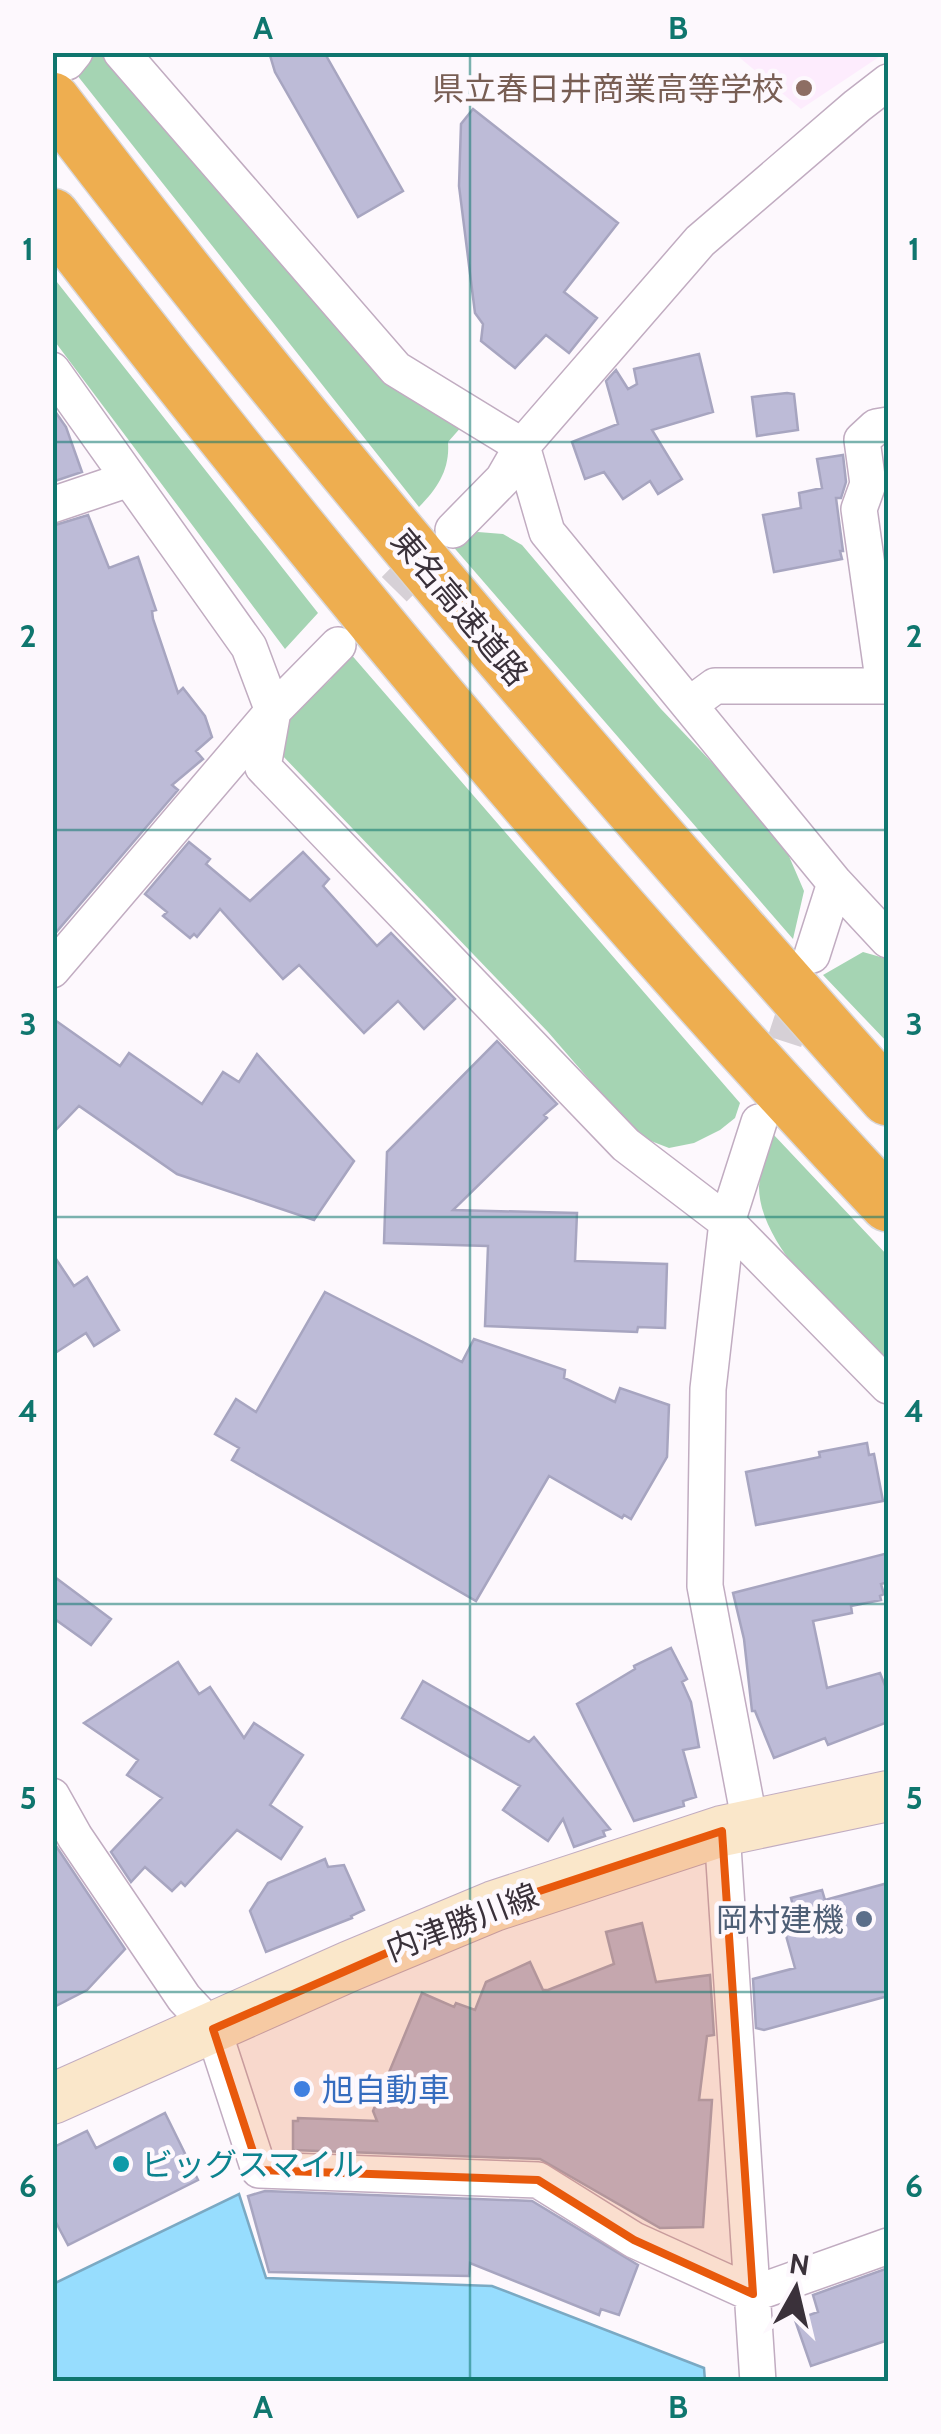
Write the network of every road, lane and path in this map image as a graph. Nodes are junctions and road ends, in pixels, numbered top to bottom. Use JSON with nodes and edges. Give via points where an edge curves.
{"nodes":[{"id":1,"x":122,"y":52,"type":"edge"},
{"id":2,"x":65,"y":71,"type":"edge"},
{"id":3,"x":888,"y":82,"type":"edge"},
{"id":4,"x":873,"y":103,"type":"edge"},
{"id":5,"x":52,"y":216,"type":"edge"},
{"id":6,"x":52,"y":370,"type":"edge"},
{"id":7,"x":888,"y":425,"type":"edge"},
{"id":8,"x":522,"y":446,"type":"junction"},
{"id":9,"x":129,"y":478,"type":"junction"},
{"id":10,"x":52,"y":505,"type":"edge"},
{"id":11,"x":453,"y":530,"type":"tunnel mouth"},
{"id":12,"x":338,"y":646,"type":"tunnel mouth"},
{"id":13,"x":689,"y":705,"type":"junction"},
{"id":14,"x":273,"y":711,"type":"junction"},
{"id":15,"x":835,"y":883,"type":"junction"},
{"id":16,"x":888,"y":940,"type":"edge"},
{"id":17,"x":812,"y":955,"type":"tunnel mouth"},
{"id":18,"x":52,"y":970,"type":"edge"},
{"id":19,"x":888,"y":1098,"type":"edge"},
{"id":20,"x":759,"y":1122,"type":"tunnel mouth"},
{"id":21,"x":888,"y":1204,"type":"edge"},
{"id":22,"x":727,"y":1222,"type":"junction"},
{"id":23,"x":888,"y":1386,"type":"edge"},
{"id":24,"x":52,"y":1796,"type":"edge"},
{"id":25,"x":888,"y":1796,"type":"edge"},
{"id":26,"x":736,"y":1827,"type":"junction"},
{"id":27,"x":212,"y":2029,"type":"junction"},
{"id":28,"x":52,"y":2099,"type":"edge"},
{"id":29,"x":888,"y":2246,"type":"edge"},
{"id":30,"x":753,"y":2294,"type":"junction"},
{"id":31,"x":758,"y":2382,"type":"edge"}],
"edges":[{"from":1,"to":8,"type":"street","via":[[396,369]]},
{"from":2,"to":19,"type":"highway","name":"東名高速道路","via":[[242,341],[650,832]]},
{"from":3,"to":4,"type":"street"},
{"from":4,"to":8,"type":"street","via":[[700,241]]},
{"from":5,"to":21,"type":"highway","via":[[386,634]]},
{"from":6,"to":9,"type":"street"},
{"from":7,"to":13,"type":"street","via":[[862,440],[868,484],[860,509],[884,686],[715,686]]},
{"from":8,"to":11,"type":"street","via":[[503,479]]},
{"from":8,"to":13,"type":"street","via":[[547,532]]},
{"from":9,"to":10,"type":"street"},
{"from":9,"to":14,"type":"street","via":[[249,647]]},
{"from":12,"to":14,"type":"street"},
{"from":13,"to":15,"type":"street"},
{"from":14,"to":18,"type":"street"},
{"from":14,"to":22,"type":"street","via":[[263,767],[626,1145]]},
{"from":15,"to":16,"type":"street"},
{"from":15,"to":17,"type":"street"},
{"from":20,"to":22,"type":"street"},
{"from":22,"to":23,"type":"street"},
{"from":22,"to":26,"type":"street","via":[[708,1389],[705,1586]]},
{"from":24,"to":27,"type":"street","via":[[173,1982]]},
{"from":25,"to":26,"type":"main road","name":"内津勝川線"},
{"from":26,"to":27,"type":"main road","name":"内津勝川線","via":[[494,1906]]},
{"from":26,"to":30,"type":"street"},
{"from":27,"to":28,"type":"main road","name":"内津勝川線"},
{"from":27,"to":30,"type":"street","via":[[259,2170],[538,2180],[634,2240]]},
{"from":29,"to":30,"type":"street"},
{"from":30,"to":31,"type":"street"}]}
